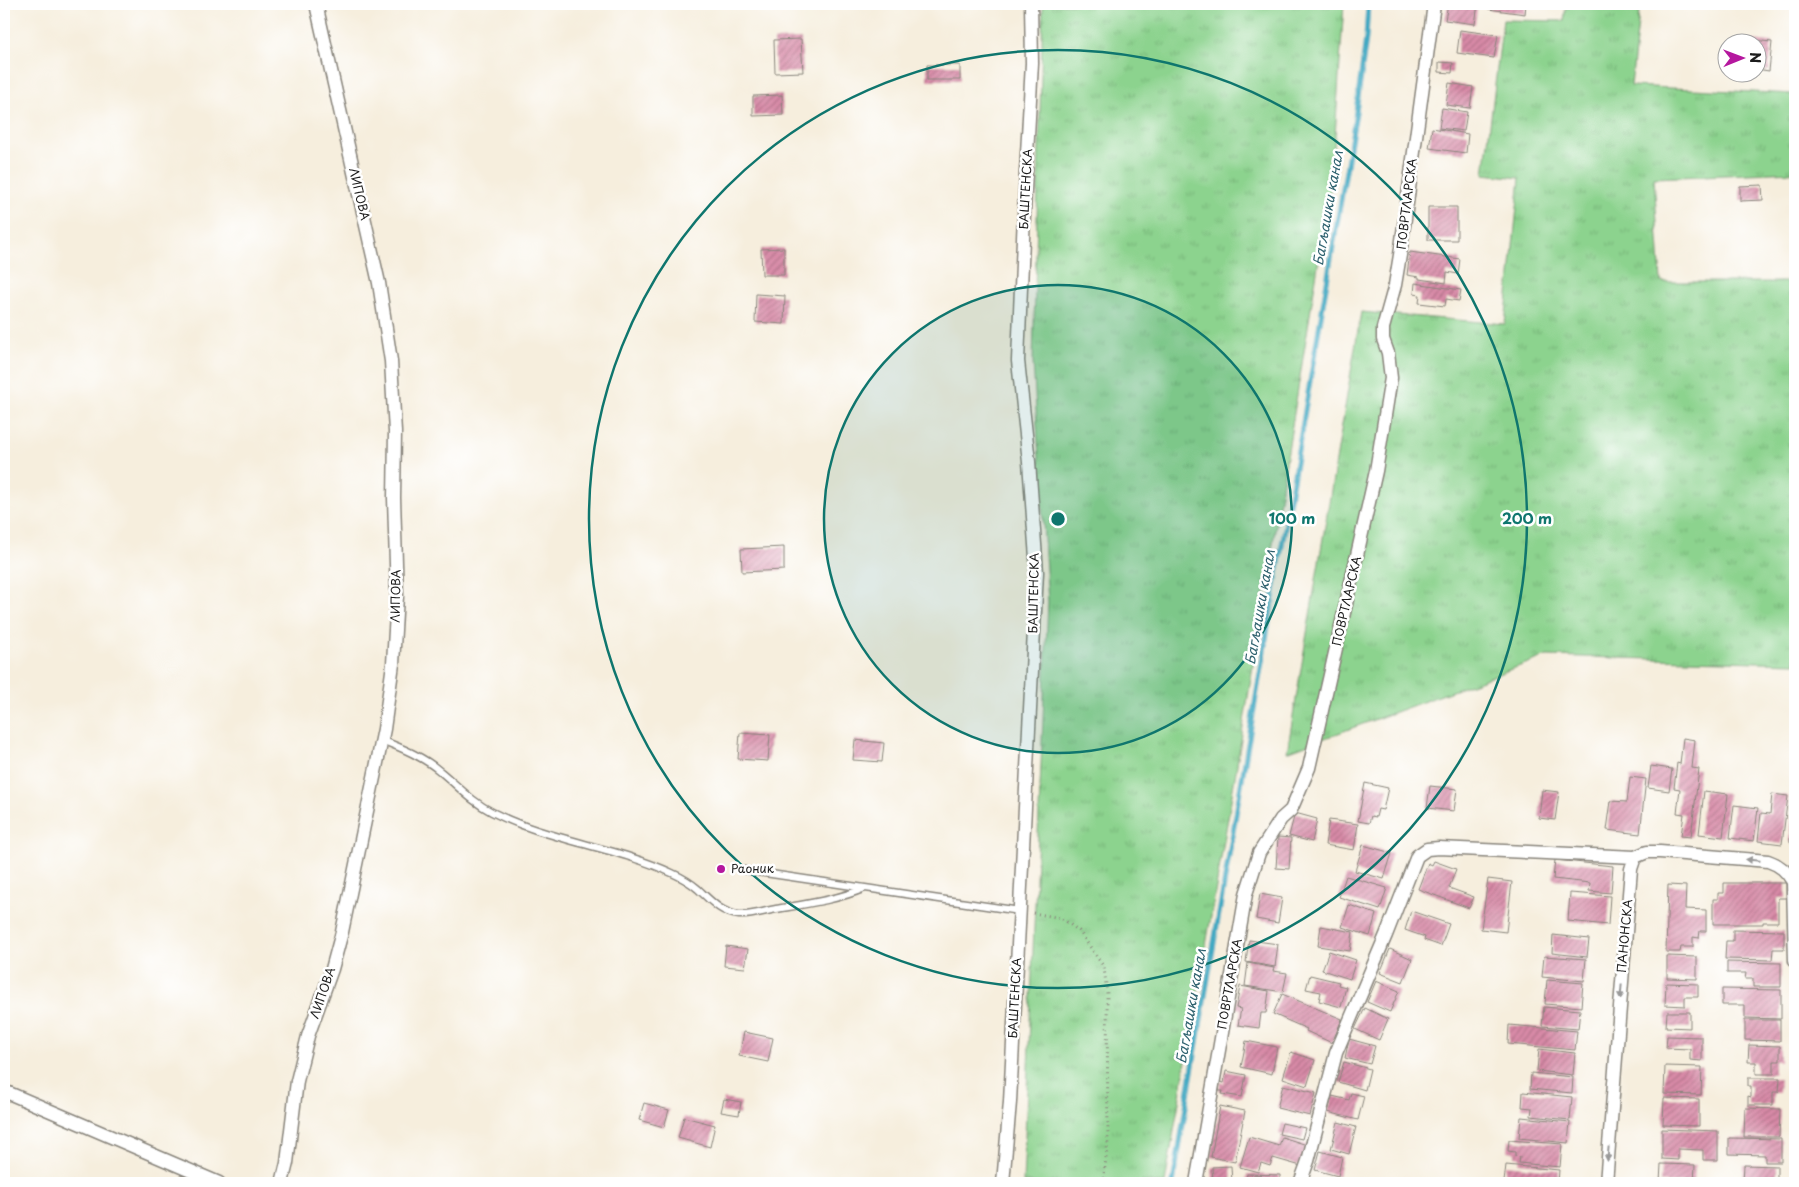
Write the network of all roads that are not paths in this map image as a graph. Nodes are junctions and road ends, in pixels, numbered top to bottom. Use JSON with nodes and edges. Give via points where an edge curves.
{"nodes":[{"id":1,"x":316,"y":4,"type":"edge"},
{"id":2,"x":1031,"y":4,"type":"edge"},
{"id":3,"x":1434,"y":4,"type":"edge"},
{"id":4,"x":381,"y":740,"type":"junction"},
{"id":5,"x":1636,"y":857,"type":"junction"},
{"id":6,"x":744,"y":870,"type":"dead end"},
{"id":7,"x":864,"y":888,"type":"junction"},
{"id":8,"x":1020,"y":911,"type":"junction"},
{"id":9,"x":1795,"y":961,"type":"edge"},
{"id":10,"x":4,"y":1090,"type":"edge"},
{"id":11,"x":219,"y":1183,"type":"edge"},
{"id":12,"x":282,"y":1183,"type":"edge"},
{"id":13,"x":1003,"y":1183,"type":"edge"},
{"id":14,"x":1196,"y":1183,"type":"edge"},
{"id":15,"x":1300,"y":1183,"type":"edge"},
{"id":16,"x":1606,"y":1183,"type":"edge"}],
"edges":[{"from":1,"to":4,"type":"street","name":"ЛИПОВА","via":[[379,283],[391,361],[397,596],[393,664]]},
{"from":2,"to":8,"type":"street","name":"БАШТЕНСКА","via":[[1032,63],[1018,362],[1037,572]]},
{"from":3,"to":14,"type":"street","name":"ПОВРТЛАРСКА","via":[[1400,255],[1383,328],[1391,378],[1376,471],[1309,768],[1291,810],[1281,819],[1259,853],[1246,894]]},
{"from":4,"to":7,"type":"lane","via":[[433,766],[471,799],[492,812],[672,873],[731,913],[746,915],[850,894]]},
{"from":4,"to":12,"type":"street","name":"ЛИПОВА","via":[[342,932],[297,1081]]},
{"from":9,"to":5,"type":"street","one_way":true,"via":[[1793,882],[1781,866],[1768,861],[1651,852]]},
{"from":5,"to":15,"type":"street","via":[[1439,848],[1427,849],[1417,856],[1336,1053]]},
{"from":5,"to":16,"type":"street","name":"ПАНОНСКА","one_way":true,"via":[[1631,869]]},
{"from":6,"to":7,"type":"lane"},
{"from":7,"to":8,"type":"lane"},
{"from":8,"to":13,"type":"street","name":"БАШТЕНСКА"},
{"from":10,"to":11,"type":"street"}]}
